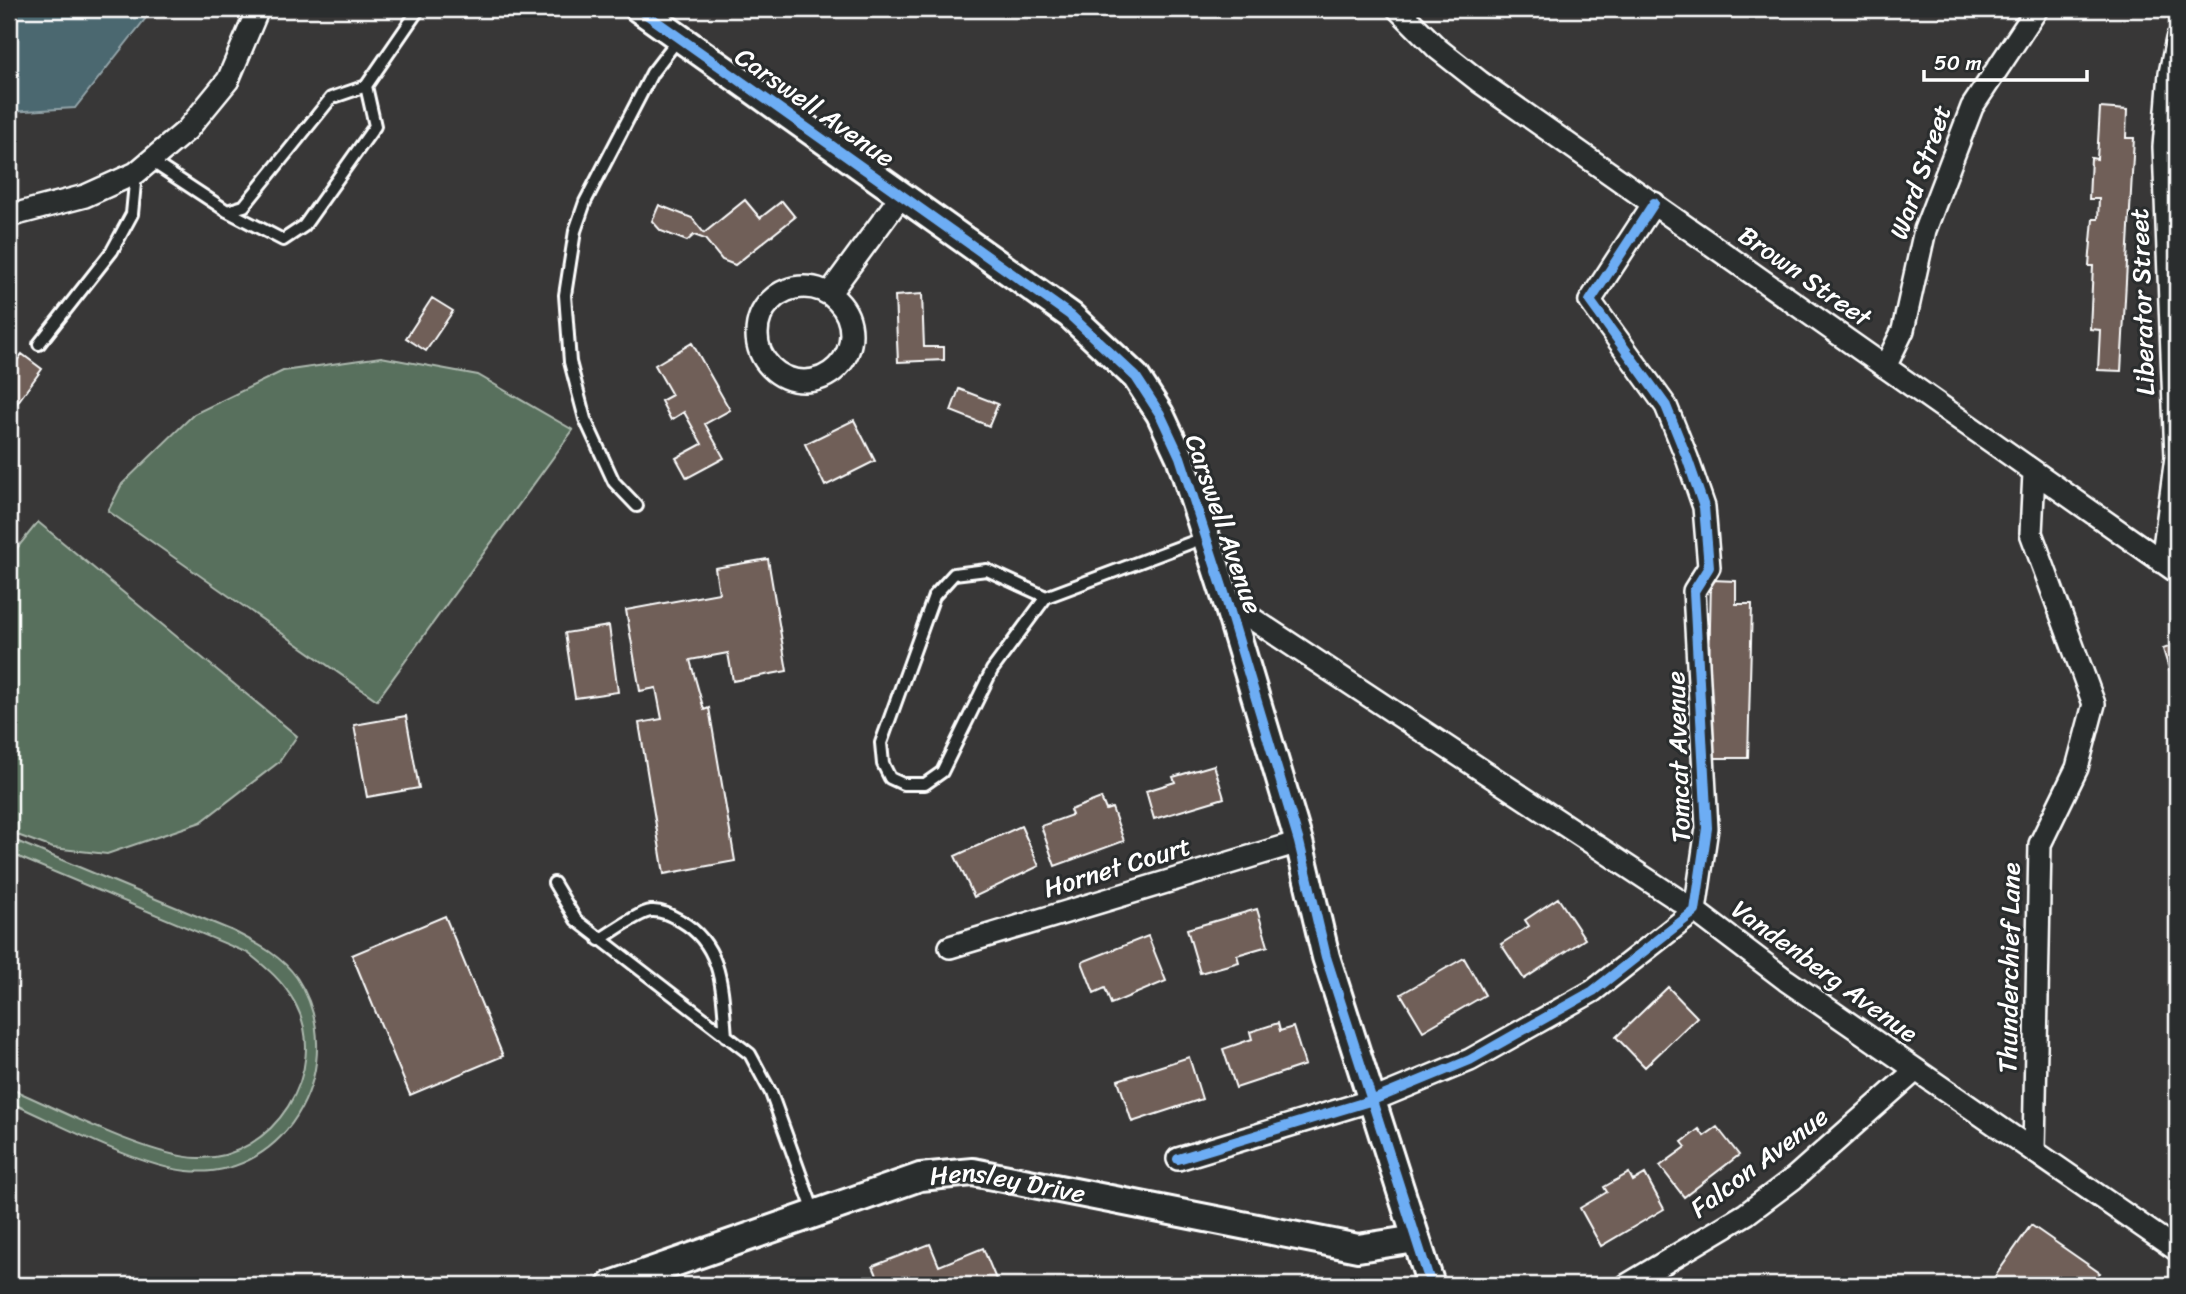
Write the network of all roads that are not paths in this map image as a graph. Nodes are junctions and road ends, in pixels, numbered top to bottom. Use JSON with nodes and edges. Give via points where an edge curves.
{"nodes":[{"id":1,"x":258,"y":9,"type":"edge"},
{"id":2,"x":419,"y":9,"type":"edge"},
{"id":3,"x":639,"y":9,"type":"edge"},
{"id":4,"x":2037,"y":9,"type":"edge"},
{"id":5,"x":1402,"y":14,"type":"edge"},
{"id":6,"x":679,"y":38,"type":"junction"},
{"id":7,"x":2177,"y":39,"type":"edge"},
{"id":8,"x":366,"y":86,"type":"junction"},
{"id":9,"x":144,"y":167,"type":"junction"},
{"id":10,"x":901,"y":196,"type":"junction"},
{"id":11,"x":1654,"y":203,"type":"junction"},
{"id":12,"x":227,"y":211,"type":"junction"},
{"id":13,"x":9,"y":216,"type":"edge"},
{"id":14,"x":829,"y":294,"type":"junction"},
{"id":15,"x":39,"y":344,"type":"dead end"},
{"id":16,"x":1885,"y":367,"type":"junction"},
{"id":17,"x":2034,"y":473,"type":"junction"},
{"id":18,"x":637,"y":506,"type":"dead end"},
{"id":19,"x":1206,"y":537,"type":"junction"},
{"id":20,"x":2170,"y":567,"type":"edge"},
{"id":21,"x":1046,"y":597,"type":"junction"},
{"id":22,"x":1227,"y":602,"type":"junction"},
{"id":23,"x":1299,"y":842,"type":"junction"},
{"id":24,"x":554,"y":883,"type":"dead end"},
{"id":25,"x":1695,"y":911,"type":"junction"},
{"id":26,"x":599,"y":940,"type":"junction"},
{"id":27,"x":950,"y":947,"type":"dead end"},
{"id":28,"x":726,"y":1036,"type":"junction"},
{"id":29,"x":1916,"y":1070,"type":"junction"},
{"id":30,"x":1373,"y":1100,"type":"junction"},
{"id":31,"x":2034,"y":1150,"type":"junction"},
{"id":32,"x":1178,"y":1159,"type":"dead end"},
{"id":33,"x":814,"y":1212,"type":"junction"},
{"id":34,"x":1416,"y":1238,"type":"junction"},
{"id":35,"x":2177,"y":1250,"type":"edge"},
{"id":36,"x":611,"y":1285,"type":"edge"},
{"id":37,"x":1431,"y":1285,"type":"edge"},
{"id":38,"x":1627,"y":1285,"type":"edge"}],
"edges":[{"from":1,"to":9,"type":"street","via":[[228,80],[187,130]]},
{"from":2,"to":8,"type":"lane"},
{"from":3,"to":6,"type":"street","name":"Carswell Avenue"},
{"from":4,"to":16,"type":"street","name":"Ward Street","via":[[1972,107],[1926,230],[1903,330]]},
{"from":5,"to":11,"type":"street","name":"Brown Street","via":[[1480,82]]},
{"from":6,"to":10,"type":"street","name":"Carswell Avenue"},
{"from":6,"to":18,"type":"lane","via":[[652,73],[585,202],[575,230],[565,295],[570,362],[585,419],[614,482]]},
{"from":7,"to":20,"type":"street","name":"Liberator Street","via":[[2164,147],[2176,457]]},
{"from":8,"to":12,"type":"lane","via":[[331,98],[244,206]]},
{"from":8,"to":12,"type":"lane","via":[[375,126],[304,226],[283,240]]},
{"from":9,"to":12,"type":"lane"},
{"from":9,"to":13,"type":"street","via":[[85,196]]},
{"from":9,"to":15,"type":"lane","via":[[132,214],[112,251]]},
{"from":10,"to":14,"type":"street"},
{"from":10,"to":19,"type":"street","name":"Carswell Avenue","via":[[1070,314],[1136,377],[1180,457]]},
{"from":11,"to":16,"type":"street","name":"Brown Street"},
{"from":11,"to":25,"type":"street","name":"Tomcat Avenue","via":[[1590,300],[1666,406],[1704,507],[1709,567],[1694,592],[1707,828]]},
{"from":14,"to":14,"type":"street","via":[[808,287],[792,288],[766,306],[756,336],[764,359],[780,376],[794,381],[824,377],[846,356],[851,326],[846,312]]},
{"from":16,"to":17,"type":"street","name":"Brown Street"},
{"from":17,"to":20,"type":"street","name":"Brown Street"},
{"from":17,"to":31,"type":"street","name":"Thunderchief Lane","via":[[2031,533],[2095,704],[2077,768],[2040,844]]},
{"from":19,"to":21,"type":"lane"},
{"from":19,"to":22,"type":"street","name":"Carswell Avenue"},
{"from":21,"to":21,"type":"lane","via":[[987,570],[954,574],[934,596],[881,743],[890,778],[903,784],[925,784],[942,772],[992,670]]},
{"from":22,"to":23,"type":"street","name":"Carswell Avenue"},
{"from":22,"to":25,"type":"street","name":"Vandenberg Avenue"},
{"from":23,"to":27,"type":"street","name":"Hornet Court"},
{"from":23,"to":30,"type":"street","name":"Carswell Avenue","via":[[1326,957]]},
{"from":24,"to":26,"type":"lane","via":[[576,920]]},
{"from":25,"to":29,"type":"street","name":"Vandenberg Avenue"},
{"from":25,"to":30,"type":"street","via":[[1593,991],[1525,1031],[1470,1060]]},
{"from":26,"to":28,"type":"lane"},
{"from":26,"to":28,"type":"lane","via":[[649,911],[665,912],[692,928],[713,953],[721,977]]},
{"from":28,"to":33,"type":"lane","via":[[750,1054],[771,1093]]},
{"from":29,"to":31,"type":"street","name":"Vandenberg Avenue"},
{"from":29,"to":38,"type":"street","name":"Falcon Avenue","via":[[1765,1200]]},
{"from":30,"to":32,"type":"street"},
{"from":30,"to":34,"type":"street","name":"Carswell Avenue"},
{"from":31,"to":35,"type":"street","name":"Vandenberg Avenue"},
{"from":33,"to":34,"type":"street","name":"Hensley Drive","via":[[920,1177],[973,1172],[1358,1248]]},
{"from":33,"to":36,"type":"street","name":"Hensley Drive"},
{"from":34,"to":37,"type":"street","name":"Carswell Avenue"}]}
